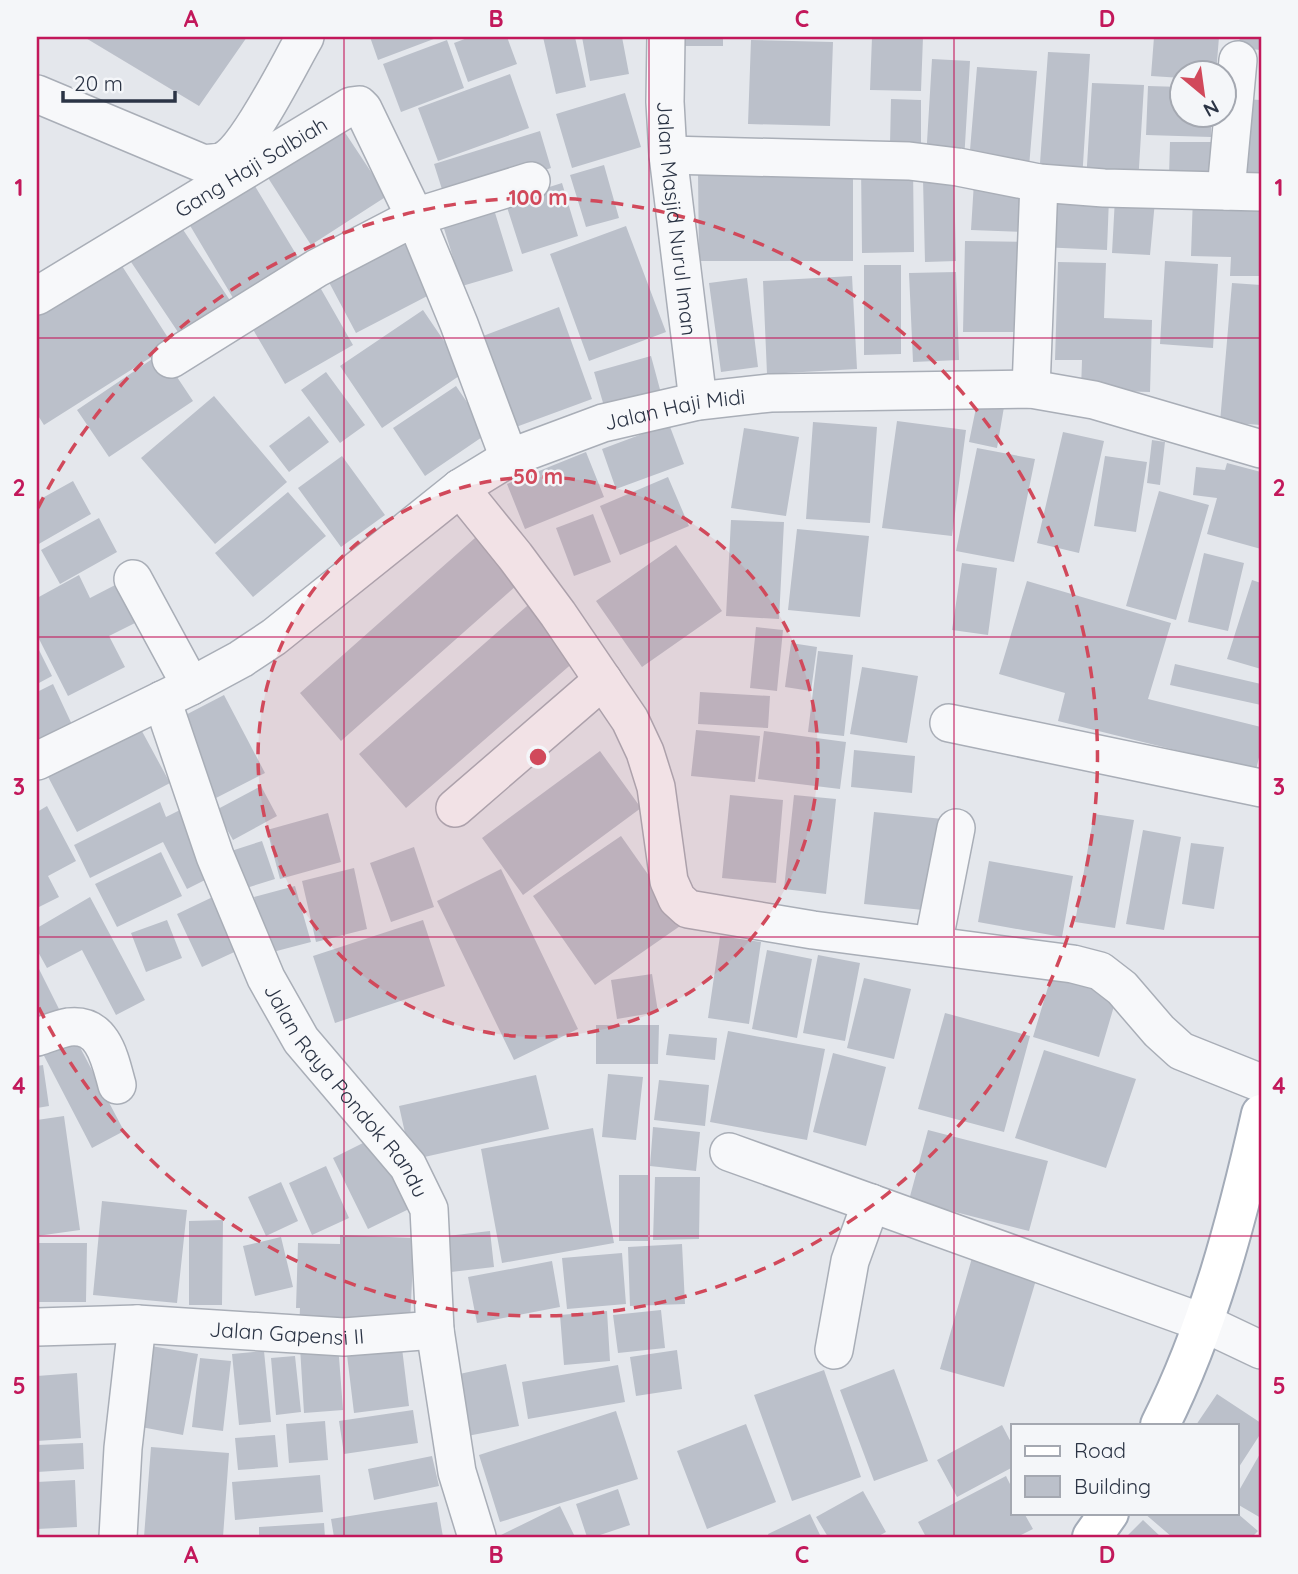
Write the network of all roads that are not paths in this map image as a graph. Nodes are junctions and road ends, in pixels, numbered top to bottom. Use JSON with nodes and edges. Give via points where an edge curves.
{"nodes":[{"id":1,"x":305,"y":37,"type":"edge"},
{"id":2,"x":666,"y":37,"type":"edge"},
{"id":3,"x":1244,"y":53,"type":"edge"},
{"id":4,"x":37,"y":94,"type":"edge"},
{"id":5,"x":667,"y":155,"type":"junction"},
{"id":6,"x":531,"y":181,"type":"dead end"},
{"id":7,"x":1039,"y":183,"type":"junction"},
{"id":8,"x":1244,"y":191,"type":"edge"},
{"id":9,"x":415,"y":217,"type":"junction"},
{"id":10,"x":37,"y":296,"type":"edge"},
{"id":11,"x":171,"y":359,"type":"dead end"},
{"id":12,"x":1031,"y":389,"type":"junction"},
{"id":13,"x":698,"y":401,"type":"junction"},
{"id":14,"x":1261,"y":449,"type":"edge"},
{"id":15,"x":509,"y":458,"type":"junction"},
{"id":16,"x":460,"y":488,"type":"junction"},
{"id":17,"x":133,"y":579,"type":"dead end"},
{"id":18,"x":603,"y":680,"type":"junction"},
{"id":19,"x":176,"y":693,"type":"junction"},
{"id":20,"x":949,"y":723,"type":"dead end"},
{"id":21,"x":37,"y":761,"type":"edge"},
{"id":22,"x":1261,"y":788,"type":"edge"},
{"id":23,"x":456,"y":808,"type":"dead end"},
{"id":24,"x":956,"y":828,"type":"dead end"},
{"id":25,"x":933,"y":944,"type":"junction"},
{"id":26,"x":37,"y":1037,"type":"edge"},
{"id":27,"x":1261,"y":1083,"type":"edge"},
{"id":28,"x":117,"y":1085,"type":"dead end"},
{"id":29,"x":1261,"y":1114,"type":"edge"},
{"id":30,"x":729,"y":1152,"type":"dead end"},
{"id":31,"x":870,"y":1203,"type":"junction"},
{"id":32,"x":1203,"y":1323,"type":"junction"},
{"id":33,"x":137,"y":1324,"type":"junction"},
{"id":34,"x":37,"y":1327,"type":"edge"},
{"id":35,"x":435,"y":1330,"type":"junction"},
{"id":36,"x":834,"y":1350,"type":"dead end"},
{"id":37,"x":1261,"y":1350,"type":"edge"},
{"id":38,"x":1160,"y":1424,"type":"edge"},
{"id":39,"x":1108,"y":1514,"type":"edge"},
{"id":40,"x":118,"y":1537,"type":"edge"},
{"id":41,"x":477,"y":1537,"type":"edge"},
{"id":42,"x":1092,"y":1537,"type":"edge"}],
"edges":[{"from":1,"to":4,"type":"street","via":[[249,134],[221,162],[204,164]]},
{"from":2,"to":5,"type":"street","name":"Jalan Masjid Nurul Iman"},
{"from":3,"to":8,"type":"street"},
{"from":5,"to":7,"type":"street","via":[[909,161]]},
{"from":5,"to":13,"type":"street","name":"Jalan Masjid Nurul Iman"},
{"from":6,"to":9,"type":"street"},
{"from":7,"to":8,"type":"street"},
{"from":7,"to":12,"type":"street"},
{"from":9,"to":10,"type":"street","name":"Gang Haji Salbiah","via":[[363,109],[351,106]]},
{"from":9,"to":11,"type":"street","via":[[317,268]]},
{"from":9,"to":15,"type":"street","name":"Gang Haji Salbiah"},
{"from":12,"to":13,"type":"street","name":"Jalan Haji Midi","via":[[769,393]]},
{"from":12,"to":14,"type":"street","name":"Jalan Haji Midi","via":[[1094,400]]},
{"from":13,"to":15,"type":"street","name":"Jalan Haji Midi","via":[[603,423]]},
{"from":15,"to":16,"type":"street","name":"Jalan Haji Midi"},
{"from":16,"to":18,"type":"street","via":[[516,556]]},
{"from":16,"to":19,"type":"street","name":"Jalan Haji Midi","via":[[274,638]]},
{"from":17,"to":19,"type":"street","name":"Jalan Raya Pondok Randu"},
{"from":18,"to":23,"type":"street"},
{"from":18,"to":25,"type":"street","via":[[645,752],[656,787],[669,881],[688,909]]},
{"from":19,"to":21,"type":"street"},
{"from":19,"to":35,"type":"street","name":"Jalan Raya Pondok Randu","via":[[215,856],[266,978],[301,1040],[408,1166],[429,1209]]},
{"from":20,"to":22,"type":"street"},
{"from":24,"to":25,"type":"street"},
{"from":25,"to":27,"type":"street","via":[[1100,971],[1181,1051]]},
{"from":26,"to":28,"type":"street","via":[[70,1027],[87,1030],[105,1044]]},
{"from":29,"to":32,"type":"main road","via":[[1242,1197]]},
{"from":30,"to":31,"type":"street"},
{"from":31,"to":32,"type":"street"},
{"from":31,"to":36,"type":"street","via":[[850,1261]]},
{"from":32,"to":37,"type":"street"},
{"from":32,"to":38,"type":"main road"},
{"from":33,"to":34,"type":"street","name":"Jalan Gapensi II"},
{"from":33,"to":35,"type":"street","name":"Jalan Gapensi II","via":[[344,1337]]},
{"from":33,"to":40,"type":"street"},
{"from":35,"to":41,"type":"street","name":"Jalan Raya Pondok Randu","via":[[457,1472]]},
{"from":39,"to":42,"type":"main road"}]}
